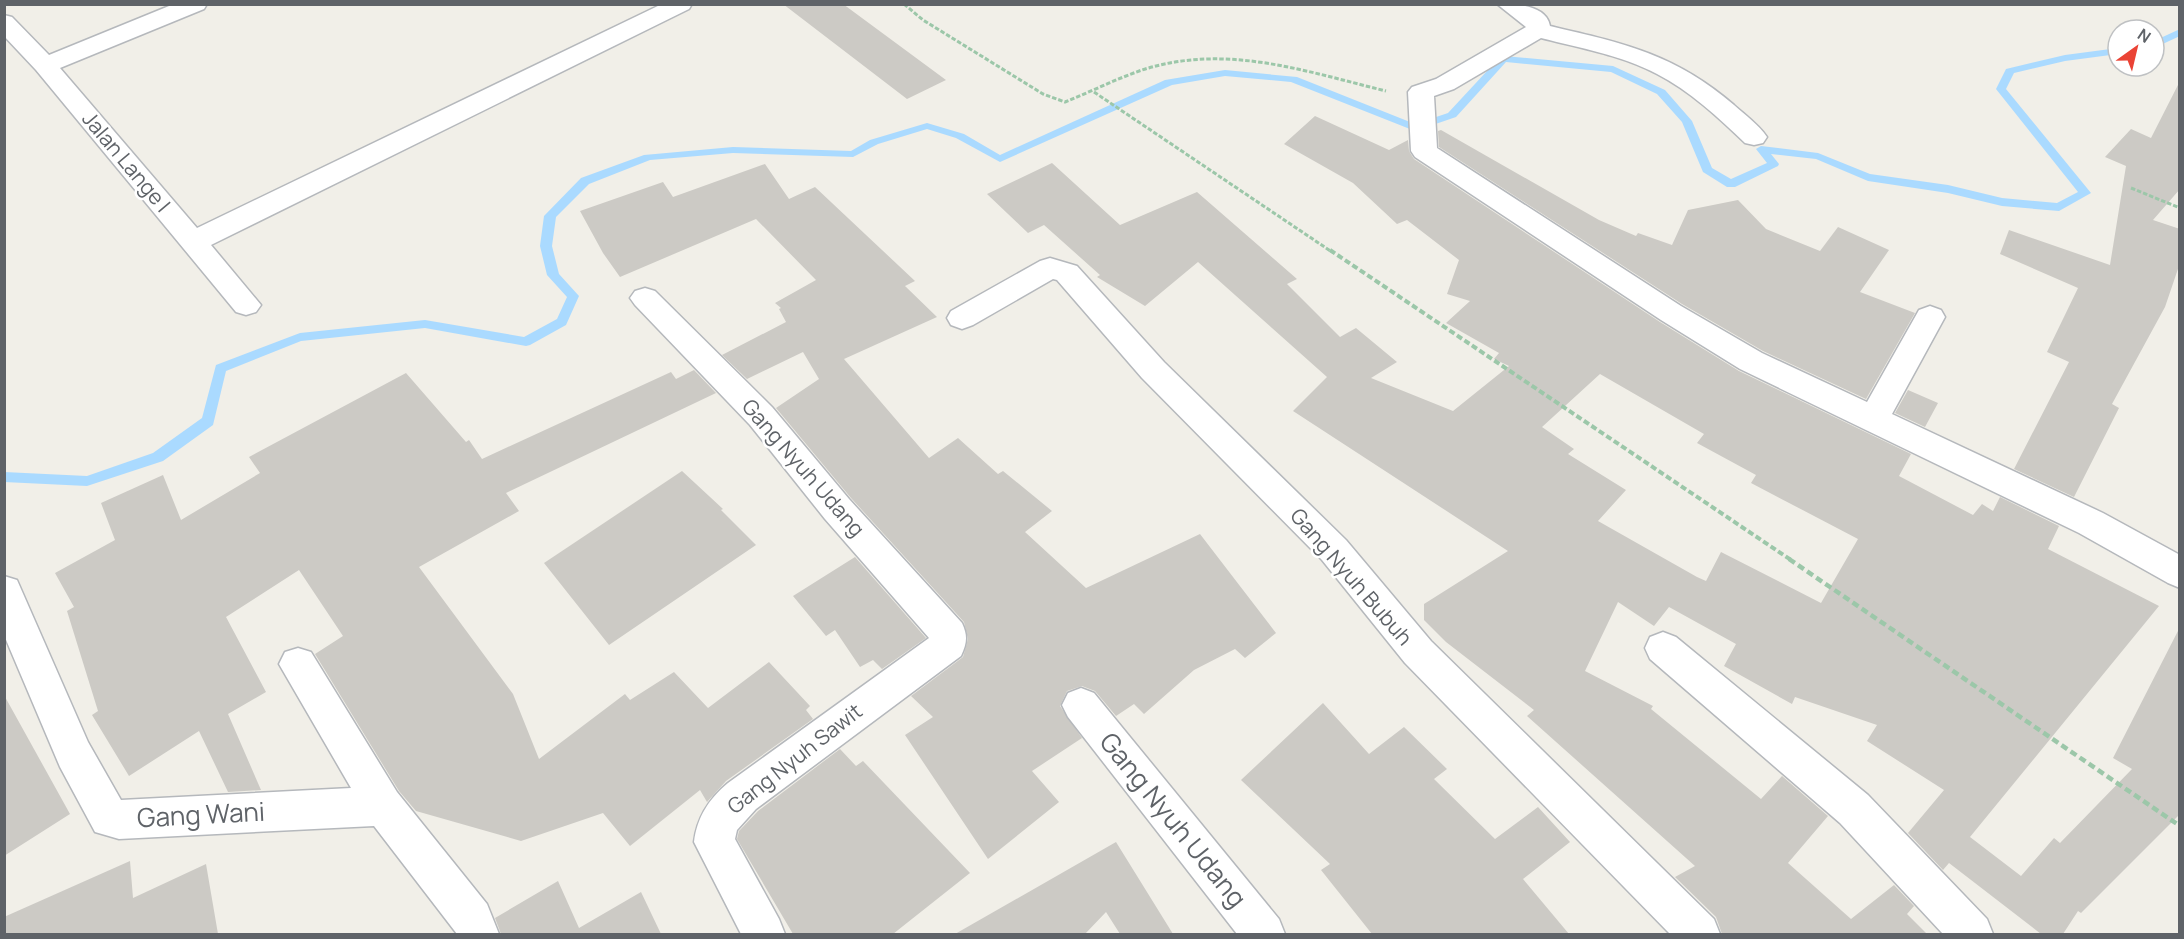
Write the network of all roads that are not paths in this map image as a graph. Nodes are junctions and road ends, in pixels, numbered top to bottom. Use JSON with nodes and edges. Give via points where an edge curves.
{"nodes":[{"id":1,"x":196,"y":4,"type":"edge"},
{"id":2,"x":681,"y":4,"type":"edge"},
{"id":3,"x":1508,"y":4,"type":"edge"},
{"id":4,"x":4,"y":22,"type":"edge"},
{"id":5,"x":1538,"y":30,"type":"junction"},
{"id":6,"x":45,"y":65,"type":"junction"},
{"id":7,"x":1754,"y":136,"type":"dead end"},
{"id":8,"x":194,"y":242,"type":"junction"},
{"id":9,"x":645,"y":298,"type":"dead end"},
{"id":10,"x":246,"y":305,"type":"dead end"},
{"id":11,"x":1930,"y":317,"type":"dead end"},
{"id":12,"x":962,"y":318,"type":"dead end"},
{"id":13,"x":1873,"y":420,"type":"junction"},
{"id":14,"x":2180,"y":573,"type":"edge"},
{"id":15,"x":4,"y":591,"type":"edge"},
{"id":16,"x":948,"y":645,"type":"joint"},
{"id":17,"x":1663,"y":648,"type":"dead end"},
{"id":18,"x":298,"y":664,"type":"dead end"},
{"id":19,"x":1081,"y":705,"type":"dead end"},
{"id":20,"x":383,"y":806,"type":"junction"},
{"id":21,"x":478,"y":934,"type":"edge"},
{"id":22,"x":764,"y":934,"type":"edge"},
{"id":23,"x":1264,"y":934,"type":"edge"},
{"id":24,"x":1699,"y":934,"type":"edge"},
{"id":25,"x":1972,"y":934,"type":"edge"}],
"edges":[{"from":1,"to":6,"type":"street"},
{"from":2,"to":8,"type":"street"},
{"from":3,"to":5,"type":"street","via":[[1538,22]]},
{"from":4,"to":6,"type":"street","name":"Jalan Lange I"},
{"from":5,"to":7,"type":"street","via":[[1649,60],[1691,82]]},
{"from":5,"to":13,"type":"street","via":[[1444,84],[1421,103],[1424,151],[1751,361]]},
{"from":6,"to":8,"type":"street","name":"Jalan Lange I"},
{"from":8,"to":10,"type":"street","name":"Jalan Lange I"},
{"from":9,"to":16,"type":"street","name":"Gang Nyuh Udang","via":[[761,416],[945,629],[949,634]]},
{"from":11,"to":13,"type":"street"},
{"from":12,"to":24,"type":"street","name":"Gang Nyuh Bubuh","via":[[1050,268],[1067,273],[1153,370],[1334,550],[1418,652]]},
{"from":13,"to":14,"type":"street","via":[[2091,523]]},
{"from":15,"to":20,"type":"street","name":"Gang Wani","via":[[74,754],[109,818]]},
{"from":16,"to":22,"type":"street","name":"Gang Nyuh Sawit","via":[[742,796],[714,827],[714,842]]},
{"from":17,"to":25,"type":"street","via":[[1854,809]]},
{"from":18,"to":20,"type":"street"},
{"from":19,"to":23,"type":"street","name":"Gang Nyuh Udang"},
{"from":20,"to":21,"type":"street","via":[[472,919]]}]}
